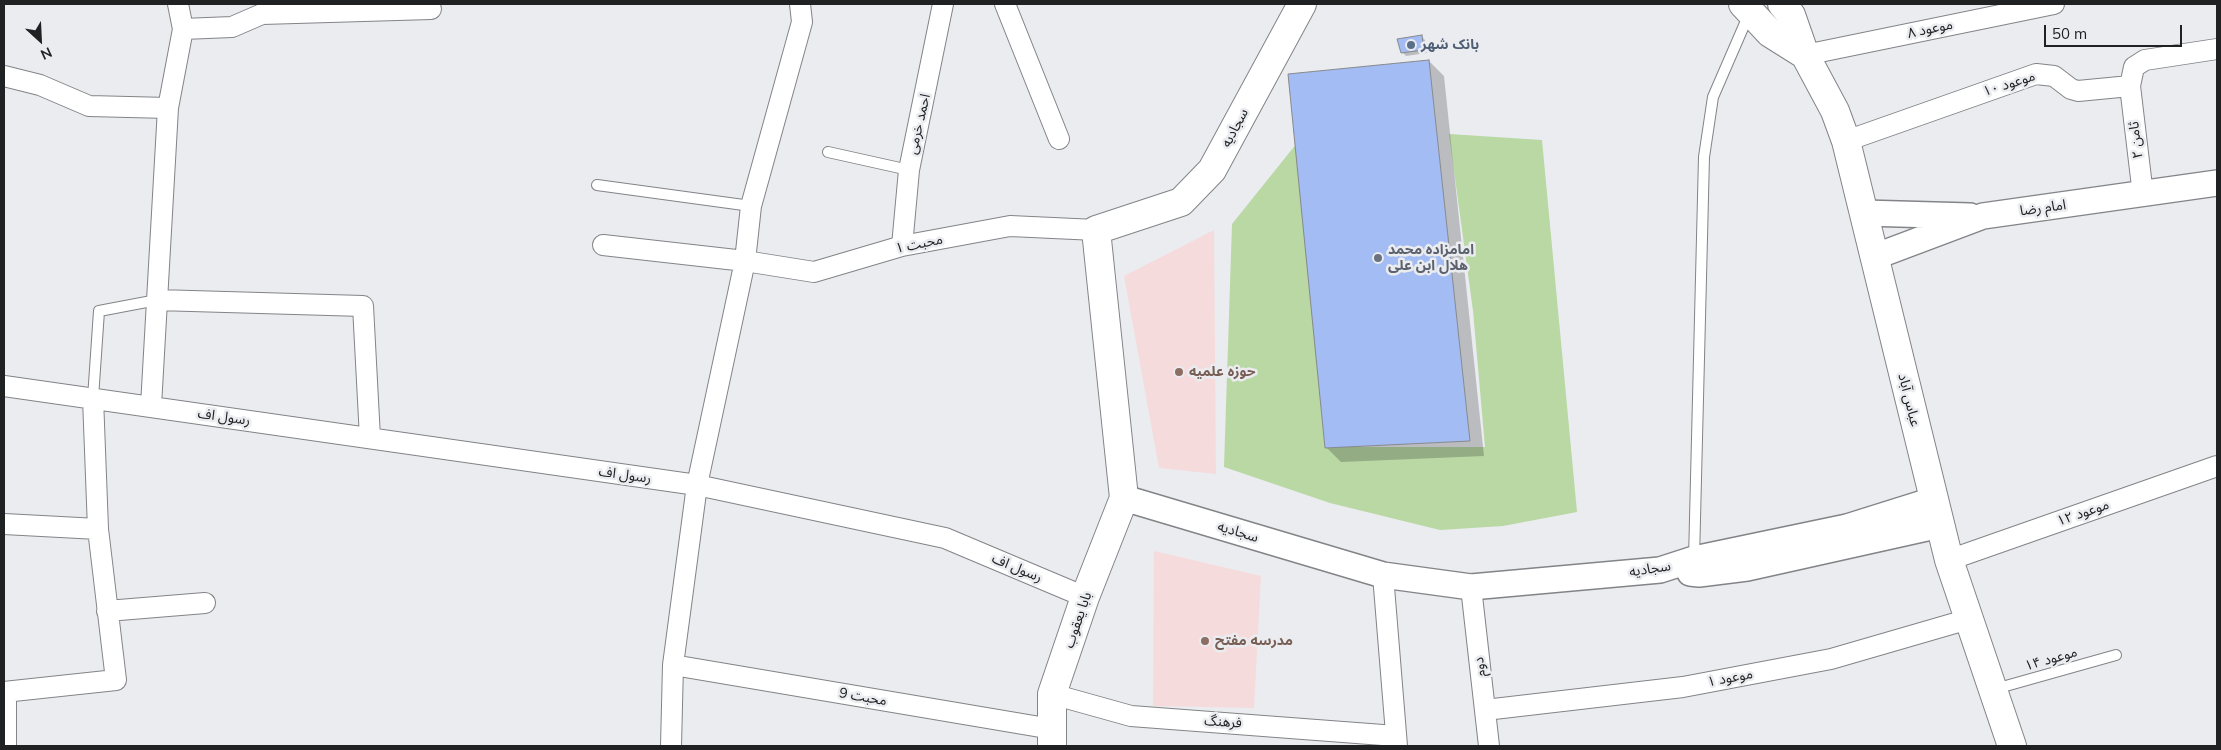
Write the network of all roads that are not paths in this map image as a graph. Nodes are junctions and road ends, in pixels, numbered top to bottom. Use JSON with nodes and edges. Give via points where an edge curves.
{"nodes":[{"id":1,"x":178,"y":4,"type":"edge"},
{"id":2,"x":800,"y":4,"type":"edge"},
{"id":3,"x":943,"y":4,"type":"edge"},
{"id":4,"x":1005,"y":4,"type":"edge"},
{"id":5,"x":1302,"y":4,"type":"edge"},
{"id":6,"x":1782,"y":4,"type":"edge"},
{"id":7,"x":2054,"y":4,"type":"edge"},
{"id":8,"x":1747,"y":7,"type":"edge"},
{"id":9,"x":431,"y":9,"type":"dead end"},
{"id":10,"x":183,"y":29,"type":"junction"},
{"id":11,"x":2217,"y":49,"type":"edge"},
{"id":12,"x":1805,"y":55,"type":"junction"},
{"id":13,"x":4,"y":76,"type":"edge"},
{"id":14,"x":2130,"y":86,"type":"junction"},
{"id":15,"x":168,"y":108,"type":"junction"},
{"id":16,"x":1059,"y":139,"type":"dead end"},
{"id":17,"x":1846,"y":141,"type":"junction"},
{"id":18,"x":828,"y":152,"type":"dead end"},
{"id":19,"x":909,"y":170,"type":"junction"},
{"id":20,"x":2217,"y":183,"type":"edge"},
{"id":21,"x":597,"y":185,"type":"dead end"},
{"id":22,"x":2142,"y":195,"type":"junction"},
{"id":23,"x":750,"y":206,"type":"junction"},
{"id":24,"x":1864,"y":213,"type":"junction"},
{"id":25,"x":1983,"y":216,"type":"junction"},
{"id":26,"x":1096,"y":230,"type":"junction"},
{"id":27,"x":603,"y":245,"type":"dead end"},
{"id":28,"x":902,"y":246,"type":"junction"},
{"id":29,"x":1874,"y":257,"type":"junction"},
{"id":30,"x":745,"y":261,"type":"junction"},
{"id":31,"x":157,"y":300,"type":"junction"},
{"id":32,"x":4,"y":386,"type":"edge"},
{"id":33,"x":93,"y":398,"type":"junction"},
{"id":34,"x":151,"y":406,"type":"junction"},
{"id":35,"x":370,"y":438,"type":"junction"},
{"id":36,"x":2217,"y":466,"type":"edge"},
{"id":37,"x":697,"y":485,"type":"junction"},
{"id":38,"x":1124,"y":498,"type":"junction"},
{"id":39,"x":1936,"y":512,"type":"junction"},
{"id":40,"x":4,"y":524,"type":"edge"},
{"id":41,"x":98,"y":529,"type":"junction"},
{"id":42,"x":1694,"y":559,"type":"junction"},
{"id":43,"x":1949,"y":560,"type":"junction"},
{"id":44,"x":1660,"y":570,"type":"junction"},
{"id":45,"x":1383,"y":575,"type":"junction"},
{"id":46,"x":1471,"y":587,"type":"junction"},
{"id":47,"x":1085,"y":596,"type":"junction"},
{"id":48,"x":205,"y":603,"type":"dead end"},
{"id":49,"x":108,"y":611,"type":"junction"},
{"id":50,"x":1969,"y":619,"type":"junction"},
{"id":51,"x":2116,"y":655,"type":"dead end"},
{"id":52,"x":673,"y":665,"type":"junction"},
{"id":53,"x":1993,"y":690,"type":"junction"},
{"id":54,"x":5,"y":692,"type":"edge"},
{"id":55,"x":1052,"y":694,"type":"junction"},
{"id":56,"x":1485,"y":710,"type":"junction"},
{"id":57,"x":1052,"y":738,"type":"edge"},
{"id":58,"x":1397,"y":741,"type":"edge"},
{"id":59,"x":6,"y":746,"type":"edge"},
{"id":60,"x":671,"y":746,"type":"edge"},
{"id":61,"x":1489,"y":746,"type":"edge"},
{"id":62,"x":2012,"y":746,"type":"edge"}],
"edges":[{"from":1,"to":10,"type":"street"},
{"from":2,"to":23,"type":"street","via":[[802,22]]},
{"from":3,"to":19,"type":"street","name":"احمد خرمی"},
{"from":4,"to":16,"type":"street"},
{"from":5,"to":26,"type":"main road","name":"سجادیه","via":[[1212,170],[1181,202]]},
{"from":6,"to":12,"type":"main road","name":"عباس آباد","via":[[1791,15]]},
{"from":7,"to":12,"type":"street","name":"موعود ۸"},
{"from":8,"to":12,"type":"main road","name":"عباس آباد","via":[[1770,32]]},
{"from":8,"to":42,"type":"lane","via":[[1713,97],[1704,157]]},
{"from":9,"to":10,"type":"street","via":[[262,14],[232,27]]},
{"from":10,"to":15,"type":"street"},
{"from":11,"to":14,"type":"street","via":[[2145,60],[2134,67]]},
{"from":12,"to":17,"type":"main road","name":"عباس آباد"},
{"from":13,"to":15,"type":"street","via":[[40,85],[89,106]]},
{"from":14,"to":17,"type":"street","name":"موعود ۱۰","via":[[2078,91],[2070,89],[2054,76],[2036,74]]},
{"from":14,"to":22,"type":"street","name":"ثامن ۲"},
{"from":15,"to":31,"type":"street"},
{"from":17,"to":24,"type":"main road","name":"عباس آباد"},
{"from":18,"to":19,"type":"lane"},
{"from":19,"to":28,"type":"street","name":"احمد خرمی"},
{"from":20,"to":22,"type":"street","name":"امام رضا"},
{"from":21,"to":23,"type":"lane"},
{"from":22,"to":25,"type":"street","name":"امام رضا"},
{"from":23,"to":30,"type":"street"},
{"from":24,"to":25,"type":"street"},
{"from":24,"to":29,"type":"main road","name":"عباس آباد"},
{"from":25,"to":29,"type":"street","name":"امام رضا"},
{"from":26,"to":28,"type":"street","name":"محبت ۱","via":[[1010,226]]},
{"from":26,"to":38,"type":"main road"},
{"from":27,"to":30,"type":"street","name":"محبت ۱"},
{"from":28,"to":30,"type":"street","name":"محبت ۱","via":[[814,272]]},
{"from":29,"to":39,"type":"main road","name":"عباس آباد"},
{"from":30,"to":37,"type":"street"},
{"from":31,"to":33,"type":"lane","via":[[99,311]]},
{"from":31,"to":34,"type":"street"},
{"from":31,"to":35,"type":"street","via":[[363,306]]},
{"from":32,"to":33,"type":"street","name":"رسول اف"},
{"from":33,"to":34,"type":"street","name":"رسول اف"},
{"from":33,"to":41,"type":"street"},
{"from":34,"to":35,"type":"street","name":"رسول اف"},
{"from":35,"to":37,"type":"street","name":"رسول اف"},
{"from":36,"to":43,"type":"street","name":"موعود ۱۲"},
{"from":37,"to":47,"type":"street","name":"رسول اف","via":[[945,538]]},
{"from":37,"to":52,"type":"street"},
{"from":38,"to":45,"type":"street","name":"سجادیه"},
{"from":38,"to":47,"type":"main road","name":"بابا یعقوب"},
{"from":39,"to":42,"type":"street","name":"سجادیه"},
{"from":39,"to":43,"type":"main road","name":"عباس آباد"},
{"from":39,"to":44,"type":"street","via":[[1748,568],[1699,574]]},
{"from":40,"to":41,"type":"street"},
{"from":41,"to":49,"type":"street"},
{"from":42,"to":44,"type":"street","name":"سجادیه"},
{"from":43,"to":50,"type":"main road","name":"عباس آباد"},
{"from":44,"to":46,"type":"street","name":"سجادیه"},
{"from":45,"to":46,"type":"street","name":"سجادیه"},
{"from":45,"to":58,"type":"street"},
{"from":46,"to":56,"type":"street","name":"دوم"},
{"from":47,"to":55,"type":"main road","name":"بابا یعقوب"},
{"from":48,"to":49,"type":"street"},
{"from":49,"to":54,"type":"street","via":[[116,680]]},
{"from":50,"to":53,"type":"main road","name":"عباس آباد"},
{"from":50,"to":56,"type":"street","name":"موعود ۱","via":[[1831,659],[1683,687]]},
{"from":51,"to":53,"type":"lane","name":"موعود ۱۴"},
{"from":52,"to":57,"type":"street","name":"محبت 9"},
{"from":52,"to":60,"type":"street"},
{"from":53,"to":62,"type":"main road","name":"عباس آباد"},
{"from":54,"to":59,"type":"street"},
{"from":55,"to":57,"type":"main road","name":"بابا یعقوب"},
{"from":55,"to":58,"type":"street","name":"فرهنگ","via":[[1131,716]]},
{"from":56,"to":61,"type":"street","name":"دوم"}]}
